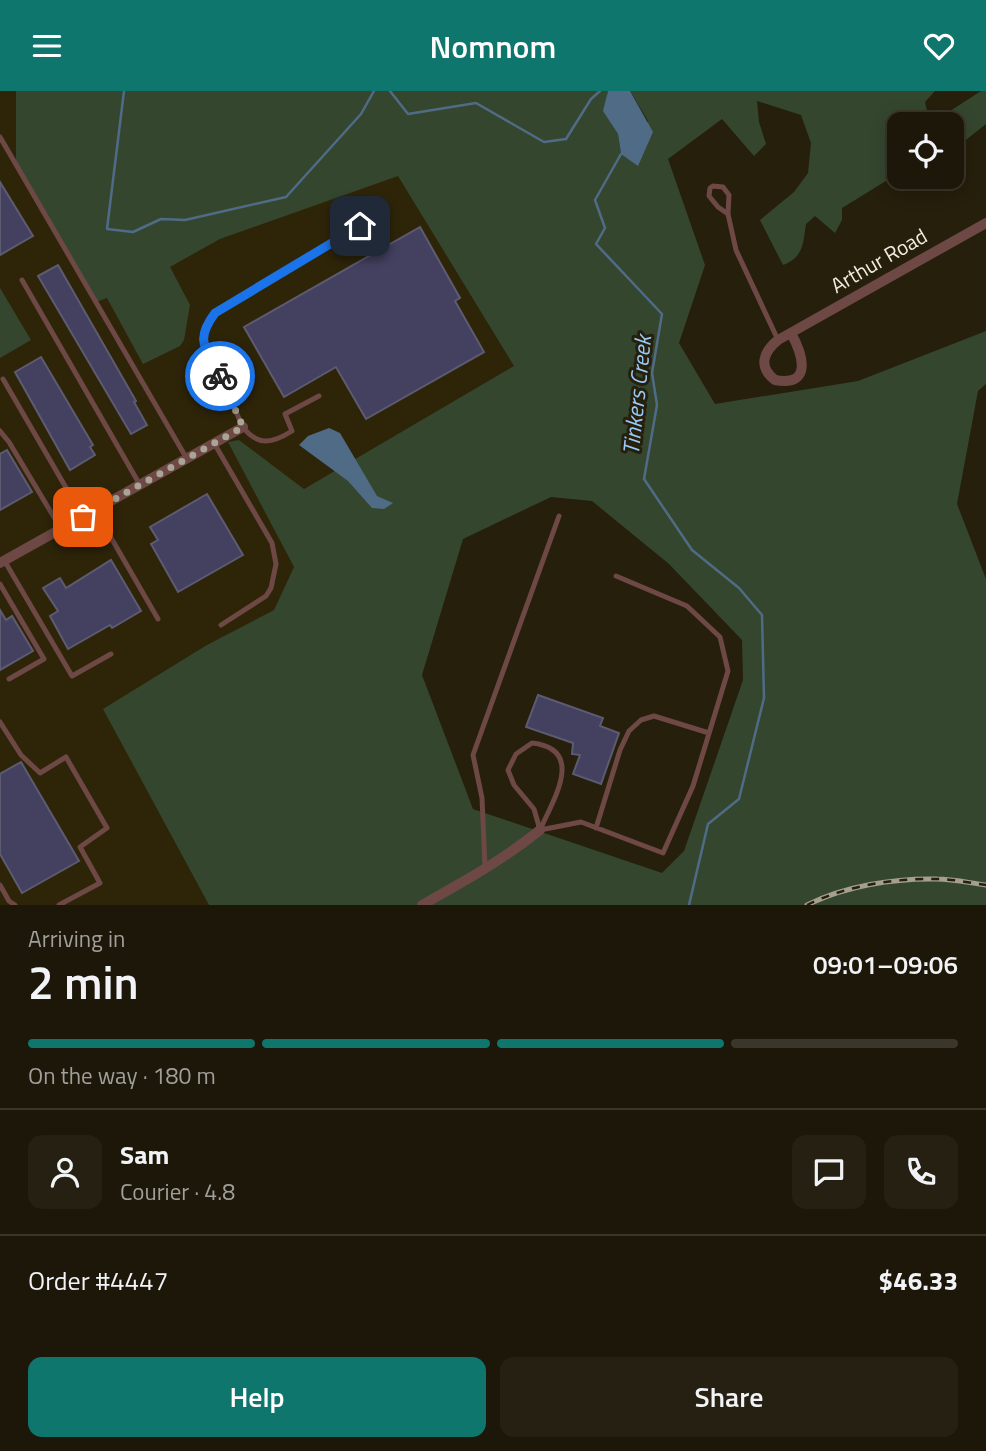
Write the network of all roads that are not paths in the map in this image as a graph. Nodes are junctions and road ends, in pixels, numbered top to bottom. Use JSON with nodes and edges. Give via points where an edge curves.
{"nodes":[{"id":1,"x":0,"y":137,"type":"edge"},
{"id":2,"x":728,"y":214,"type":"junction"},
{"id":3,"x":986,"y":223,"type":"edge"},
{"id":4,"x":360,"y":226,"type":"dead end"},
{"id":5,"x":22,"y":280,"type":"dead end"},
{"id":6,"x":791,"y":333,"type":"junction"},
{"id":7,"x":778,"y":340,"type":"junction"},
{"id":8,"x":3,"y":379,"type":"dead end"},
{"id":9,"x":319,"y":396,"type":"dead end"},
{"id":10,"x":243,"y":427,"type":"junction"},
{"id":11,"x":0,"y":431,"type":"edge"},
{"id":12,"x":214,"y":443,"type":"junction"},
{"id":13,"x":187,"y":459,"type":"junction"},
{"id":14,"x":140,"y":485,"type":"junction"},
{"id":15,"x":95,"y":510,"type":"junction"},
{"id":16,"x":559,"y":516,"type":"dead end"},
{"id":17,"x":83,"y":517,"type":"junction"},
{"id":18,"x":61,"y":529,"type":"junction"},
{"id":19,"x":2,"y":562,"type":"edge"},
{"id":20,"x":616,"y":576,"type":"dead end"},
{"id":21,"x":0,"y":584,"type":"edge"},
{"id":22,"x":158,"y":619,"type":"dead end"},
{"id":23,"x":221,"y":625,"type":"dead end"},
{"id":24,"x":111,"y":653,"type":"dead end"},
{"id":25,"x":9,"y":679,"type":"dead end"},
{"id":26,"x":0,"y":722,"type":"edge"},
{"id":27,"x":709,"y":733,"type":"junction"},
{"id":28,"x":596,"y":828,"type":"junction"},
{"id":29,"x":540,"y":830,"type":"junction"},
{"id":30,"x":485,"y":870,"type":"junction"},
{"id":31,"x":0,"y":885,"type":"edge"},
{"id":32,"x":15,"y":905,"type":"edge"},
{"id":33,"x":59,"y":905,"type":"edge"},
{"id":34,"x":422,"y":905,"type":"edge"}],
"edges":[{"from":1,"to":13,"type":"lane"},
{"from":2,"to":2,"type":"lane","via":[[729,195],[718,186],[710,188],[709,196]]},
{"from":2,"to":7,"type":"lane","via":[[736,250]]},
{"from":3,"to":6,"type":"street","name":"Arthur Road"},
{"from":4,"to":10,"type":"lane","via":[[215,313],[205,326],[202,339]]},
{"from":5,"to":14,"type":"lane"},
{"from":6,"to":7,"type":"street","name":"Arthur Road"},
{"from":6,"to":7,"type":"street","via":[[803,363],[790,380],[775,380],[765,368],[768,348]]},
{"from":8,"to":17,"type":"lane"},
{"from":9,"to":10,"type":"lane","via":[[285,414],[292,431],[279,439],[261,441]]},
{"from":10,"to":12,"type":"street"},
{"from":11,"to":18,"type":"lane"},
{"from":12,"to":13,"type":"street"},
{"from":12,"to":23,"type":"lane","via":[[272,544],[276,564],[266,596]]},
{"from":13,"to":14,"type":"street"},
{"from":14,"to":15,"type":"street"},
{"from":15,"to":17,"type":"street"},
{"from":15,"to":22,"type":"lane"},
{"from":16,"to":30,"type":"lane","via":[[473,755],[482,799]]},
{"from":17,"to":18,"type":"street"},
{"from":18,"to":19,"type":"street"},
{"from":19,"to":24,"type":"lane","via":[[72,676]]},
{"from":20,"to":27,"type":"lane","via":[[687,606],[720,637],[728,671]]},
{"from":21,"to":25,"type":"lane","via":[[44,659]]},
{"from":26,"to":33,"type":"lane","via":[[20,755],[40,773],[66,757],[107,828],[80,847],[100,883]]},
{"from":27,"to":28,"type":"lane","via":[[654,716],[641,720],[629,731],[620,750]]},
{"from":27,"to":28,"type":"lane","via":[[693,786],[663,853]]},
{"from":28,"to":29,"type":"lane","via":[[581,822]]},
{"from":29,"to":29,"type":"lane","via":[[564,776],[559,758],[545,745],[532,743],[516,754],[508,770],[534,809]]},
{"from":29,"to":30,"type":"street"},
{"from":30,"to":34,"type":"street"},
{"from":31,"to":32,"type":"lane"}]}
